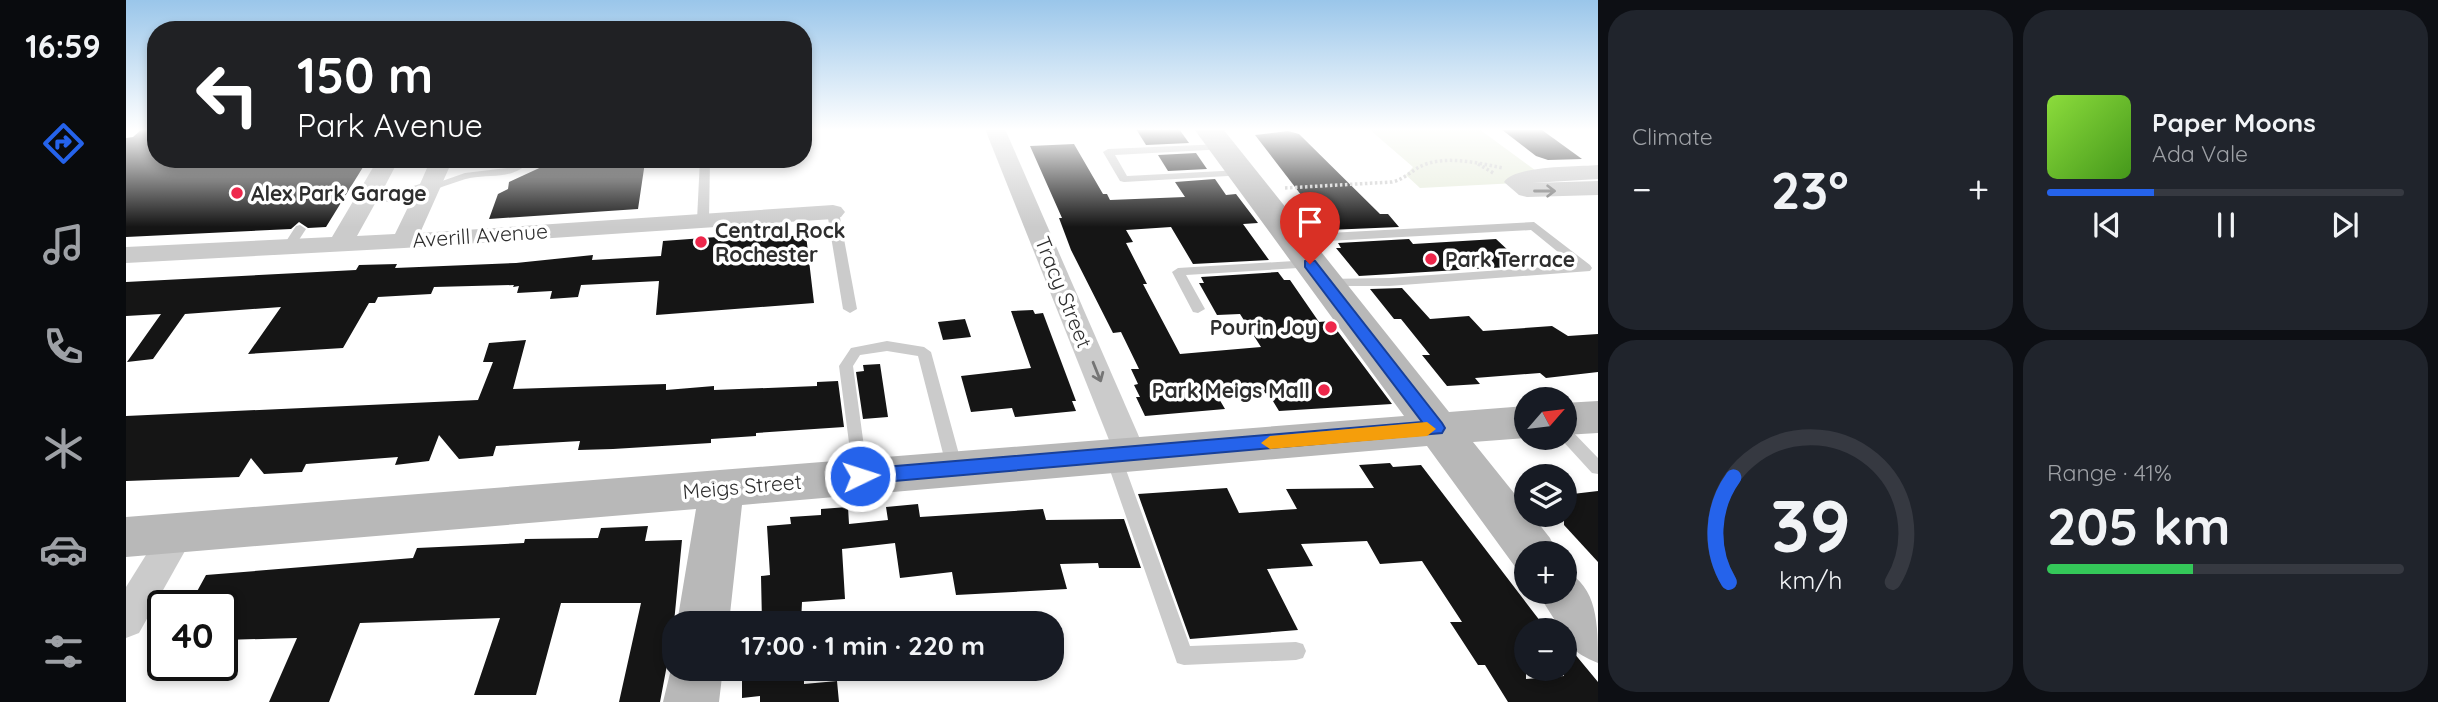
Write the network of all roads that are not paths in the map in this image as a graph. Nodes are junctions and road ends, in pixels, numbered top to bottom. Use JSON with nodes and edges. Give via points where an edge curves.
{"nodes":[{"id":1,"x":1010,"y":162,"type":"edge"},
{"id":2,"x":1114,"y":162,"type":"edge"},
{"id":3,"x":1183,"y":162,"type":"edge"},
{"id":4,"x":1232,"y":162,"type":"edge"},
{"id":5,"x":384,"y":168,"type":"edge"},
{"id":6,"x":438,"y":168,"type":"edge"},
{"id":7,"x":518,"y":168,"type":"edge"},
{"id":8,"x":705,"y":168,"type":"edge"},
{"id":9,"x":1598,"y":172,"type":"edge"},
{"id":10,"x":373,"y":188,"type":"junction"},
{"id":11,"x":428,"y":188,"type":"junction"},
{"id":12,"x":1598,"y":188,"type":"edge"},
{"id":13,"x":833,"y":212,"type":"joint"},
{"id":14,"x":704,"y":220,"type":"junction"},
{"id":15,"x":404,"y":240,"type":"junction"},
{"id":16,"x":340,"y":244,"type":"junction"},
{"id":17,"x":126,"y":254,"type":"edge"},
{"id":18,"x":1308,"y":262,"type":"junction"},
{"id":19,"x":850,"y":309,"type":"dead end"},
{"id":20,"x":1198,"y":309,"type":"dead end"},
{"id":21,"x":1598,"y":416,"type":"edge"},
{"id":22,"x":1577,"y":418,"type":"edge"},
{"id":23,"x":1514,"y":423,"type":"edge"},
{"id":24,"x":1436,"y":428,"type":"junction"},
{"id":25,"x":1577,"y":446,"type":"edge"},
{"id":26,"x":1122,"y":455,"type":"junction"},
{"id":27,"x":1598,"y":468,"type":"edge"},
{"id":28,"x":955,"y":469,"type":"junction"},
{"id":29,"x":860,"y":476,"type":"junction"},
{"id":30,"x":722,"y":487,"type":"junction"},
{"id":31,"x":178,"y":533,"type":"junction"},
{"id":32,"x":126,"y":537,"type":"edge"},
{"id":33,"x":1524,"y":541,"type":"edge"},
{"id":34,"x":1571,"y":604,"type":"edge"},
{"id":35,"x":705,"y":611,"type":"edge"},
{"id":36,"x":126,"y":621,"type":"edge"},
{"id":37,"x":1598,"y":638,"type":"edge"},
{"id":38,"x":1296,"y":651,"type":"dead end"},
{"id":39,"x":694,"y":681,"type":"edge"},
{"id":40,"x":691,"y":702,"type":"edge"}],
"edges":[{"from":1,"to":26,"type":"street","name":"Tracy Street","one_way":true},
{"from":2,"to":3,"type":"lane","via":[[1124,179]]},
{"from":4,"to":18,"type":"street"},
{"from":5,"to":10,"type":"street"},
{"from":6,"to":11,"type":"street"},
{"from":7,"to":11,"type":"lane","via":[[469,175]]},
{"from":8,"to":14,"type":"lane"},
{"from":9,"to":12,"type":"street","one_way":true,"via":[[1527,177],[1515,182],[1535,191]]},
{"from":10,"to":11,"type":"street","via":[[398,197]]},
{"from":10,"to":16,"type":"street"},
{"from":11,"to":15,"type":"street"},
{"from":13,"to":14,"type":"street","name":"Averill Avenue"},
{"from":13,"to":19,"type":"lane"},
{"from":14,"to":15,"type":"street","name":"Averill Avenue"},
{"from":15,"to":16,"type":"street","name":"Averill Avenue"},
{"from":16,"to":17,"type":"street","name":"Averill Avenue","via":[[295,237]]},
{"from":18,"to":18,"type":"lane","via":[[1389,282],[1586,268],[1534,226]]},
{"from":18,"to":20,"type":"lane","via":[[1178,272]]},
{"from":18,"to":24,"type":"street"},
{"from":21,"to":22,"type":"street"},
{"from":23,"to":24,"type":"street","name":"Meigs Street"},
{"from":24,"to":26,"type":"street","name":"Meigs Street"},
{"from":24,"to":33,"type":"street"},
{"from":25,"to":27,"type":"lane"},
{"from":26,"to":28,"type":"street","name":"Meigs Street"},
{"from":26,"to":38,"type":"lane","via":[[1184,656]]},
{"from":28,"to":29,"type":"street","name":"Meigs Street"},
{"from":28,"to":29,"type":"lane","via":[[924,352],[887,346],[856,351],[846,366]]},
{"from":29,"to":30,"type":"street","name":"Meigs Street"},
{"from":30,"to":31,"type":"street","name":"Meigs Street"},
{"from":30,"to":35,"type":"street"},
{"from":31,"to":32,"type":"street","name":"Meigs Street"},
{"from":31,"to":36,"type":"street"},
{"from":34,"to":37,"type":"street"},
{"from":39,"to":40,"type":"street"}]}
